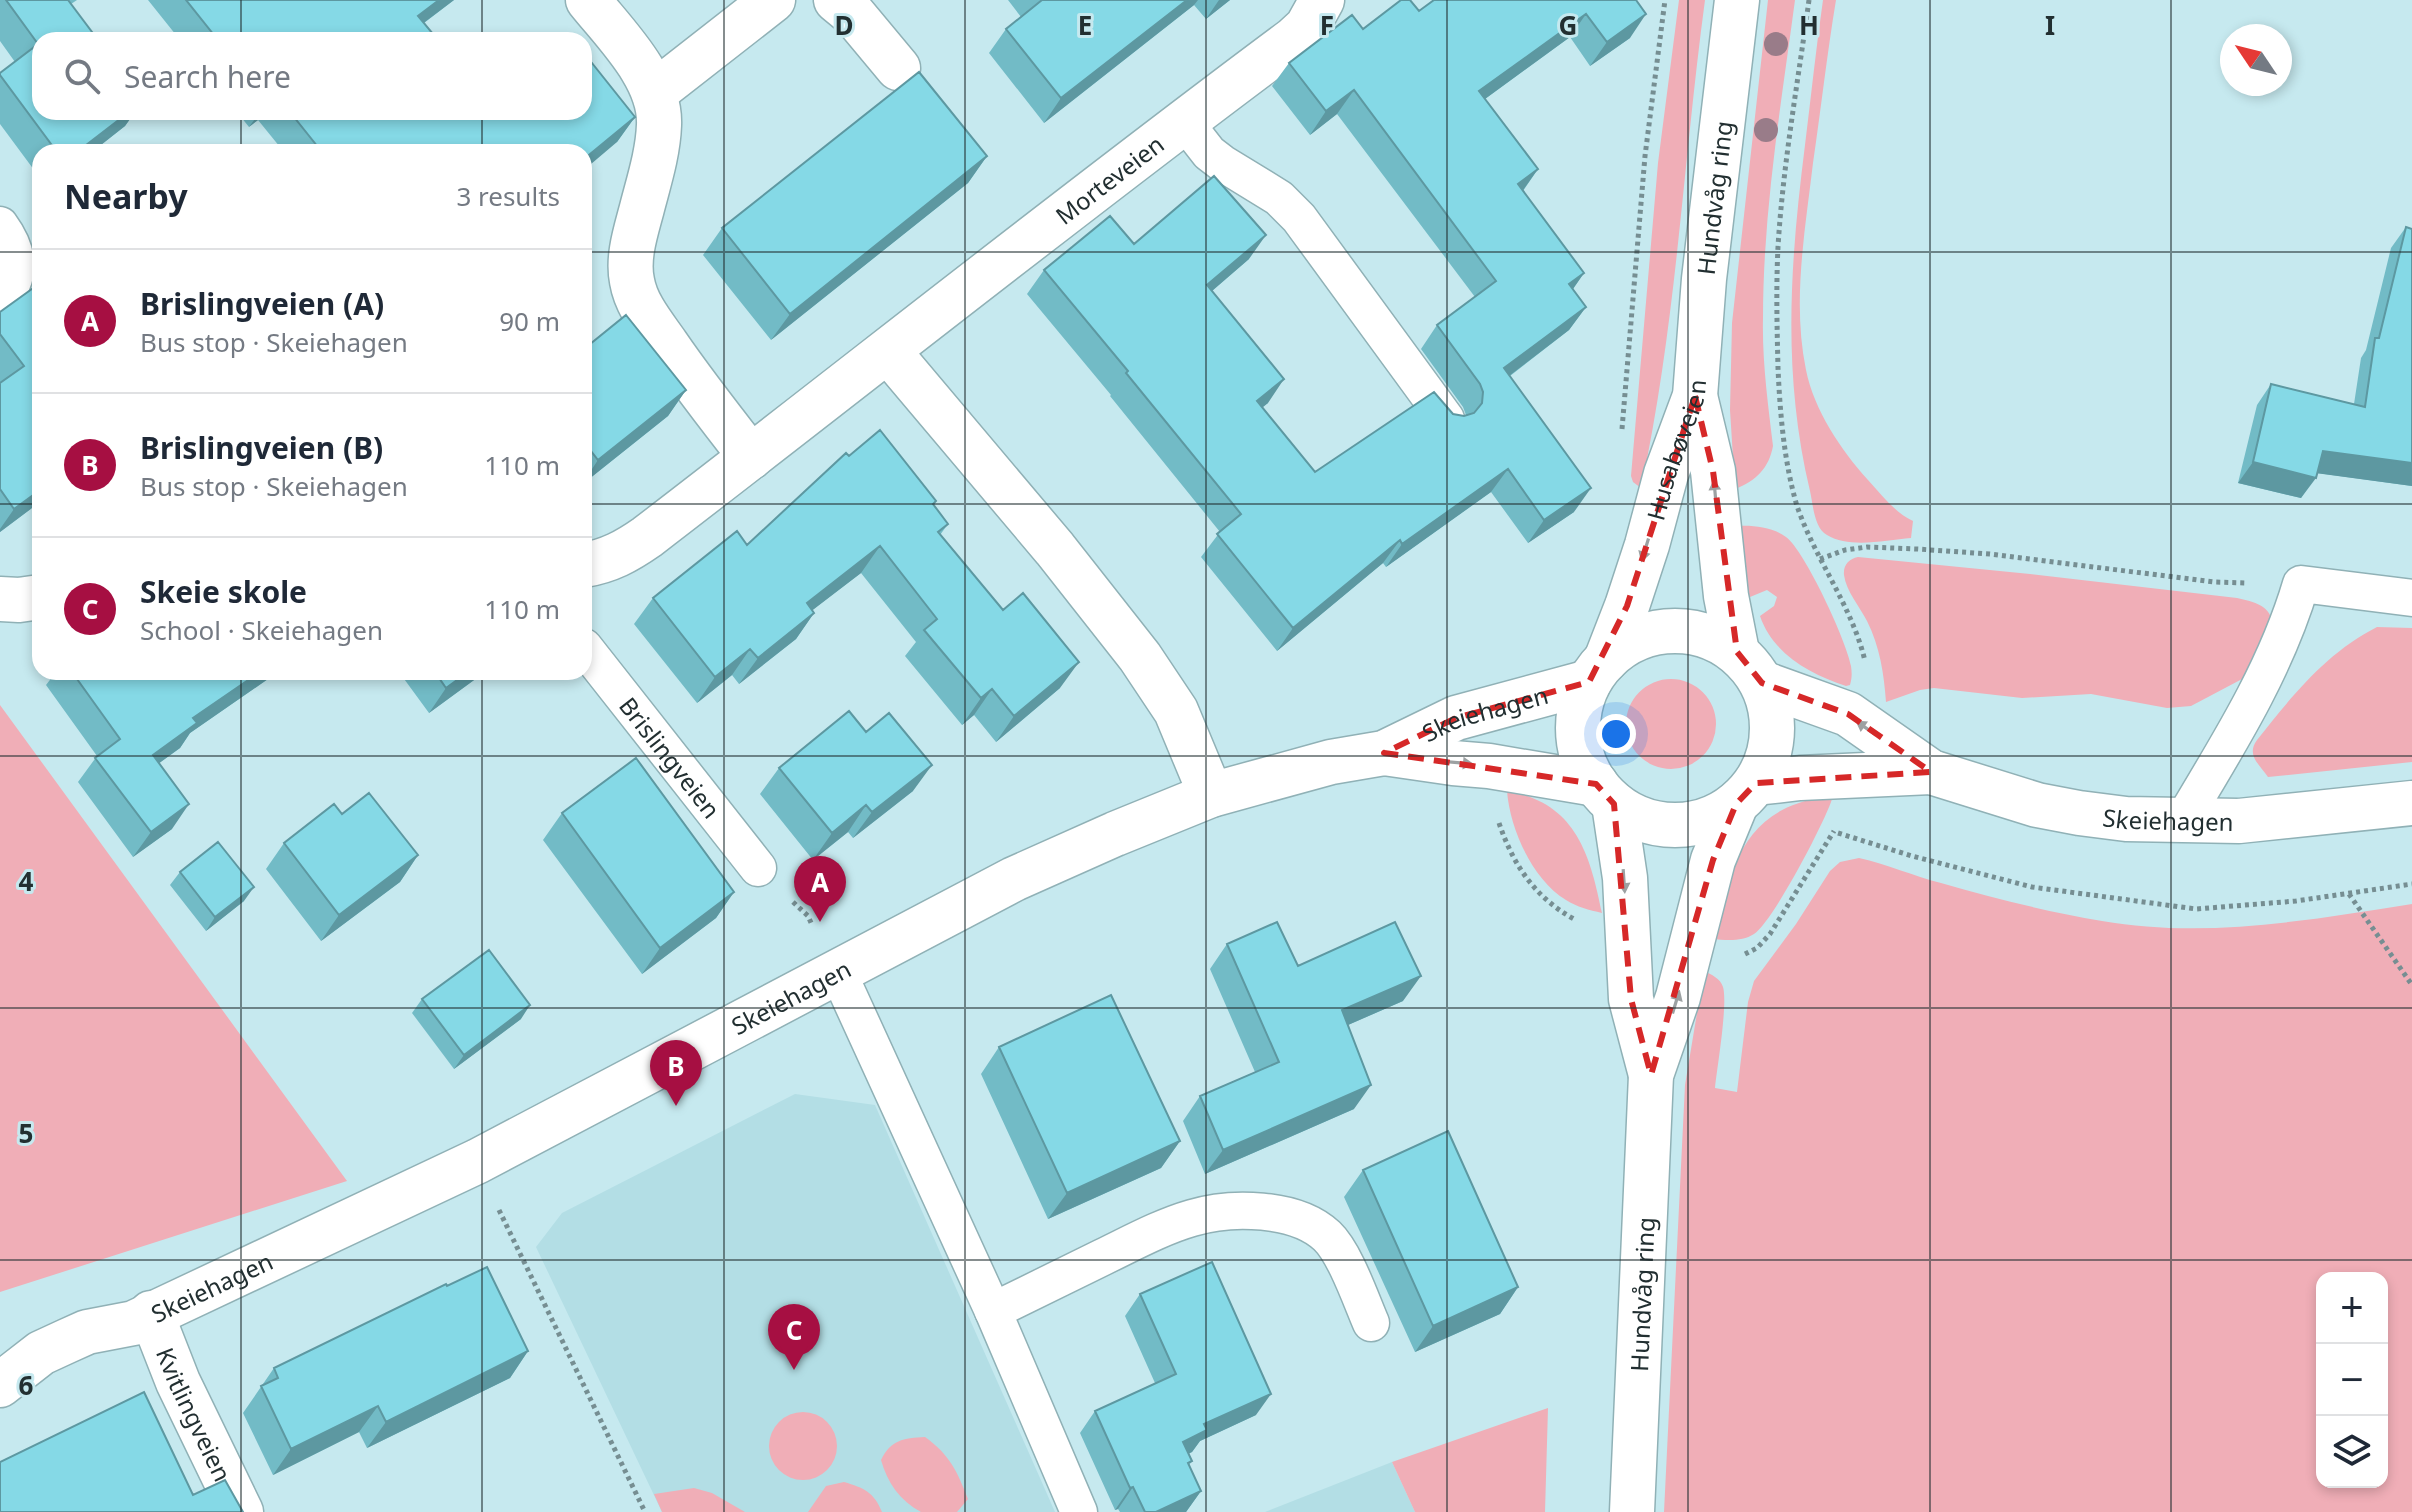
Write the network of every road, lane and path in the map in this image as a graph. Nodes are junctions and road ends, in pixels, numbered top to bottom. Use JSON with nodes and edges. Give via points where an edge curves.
{"nodes":[{"id":1,"x":588,"y":0,"type":"edge"},
{"id":2,"x":773,"y":0,"type":"edge"},
{"id":3,"x":836,"y":0,"type":"edge"},
{"id":4,"x":1322,"y":0,"type":"edge"},
{"id":5,"x":1665,"y":0,"type":"edge"},
{"id":6,"x":1737,"y":0,"type":"edge"},
{"id":7,"x":1809,"y":0,"type":"edge"},
{"id":8,"x":898,"y":68,"type":"dead end"},
{"id":9,"x":654,"y":93,"type":"junction"},
{"id":10,"x":1184,"y":121,"type":"junction"},
{"id":11,"x":0,"y":225,"type":"edge"},
{"id":12,"x":0,"y":301,"type":"edge"},
{"id":13,"x":888,"y":351,"type":"junction"},
{"id":14,"x":1695,"y":396,"type":"junction"},
{"id":15,"x":1446,"y":419,"type":"edge"},
{"id":16,"x":1621,"y":438,"type":"dead end"},
{"id":17,"x":751,"y":457,"type":"junction"},
{"id":18,"x":1820,"y":559,"type":"junction"},
{"id":19,"x":592,"y":564,"type":"edge"},
{"id":20,"x":2301,"y":584,"type":"junction"},
{"id":21,"x":32,"y":598,"type":"edge"},
{"id":22,"x":2412,"y":598,"type":"edge"},
{"id":23,"x":0,"y":599,"type":"edge"},
{"id":24,"x":592,"y":657,"type":"edge"},
{"id":25,"x":1749,"y":668,"type":"junction"},
{"id":26,"x":1867,"y":670,"type":"dead end"},
{"id":27,"x":1598,"y":671,"type":"junction"},
{"id":28,"x":1384,"y":753,"type":"junction"},
{"id":29,"x":1931,"y":772,"type":"junction"},
{"id":30,"x":1605,"y":794,"type":"junction"},
{"id":31,"x":1746,"y":794,"type":"junction"},
{"id":32,"x":1211,"y":795,"type":"junction"},
{"id":33,"x":2412,"y":803,"type":"edge"},
{"id":34,"x":1840,"y":817,"type":"dead end"},
{"id":35,"x":2183,"y":820,"type":"junction"},
{"id":36,"x":1498,"y":821,"type":"dead end"},
{"id":37,"x":1833,"y":832,"type":"junction"},
{"id":38,"x":758,"y":868,"type":"joint"},
{"id":39,"x":2412,"y":884,"type":"edge"},
{"id":40,"x":2348,"y":894,"type":"junction"},
{"id":41,"x":1577,"y":921,"type":"dead end"},
{"id":42,"x":1739,"y":954,"type":"dead end"},
{"id":43,"x":838,"y":972,"type":"junction"},
{"id":44,"x":2412,"y":985,"type":"edge"},
{"id":45,"x":1651,"y":1075,"type":"junction"},
{"id":46,"x":478,"y":1161,"type":"junction"},
{"id":47,"x":993,"y":1311,"type":"junction"},
{"id":48,"x":151,"y":1313,"type":"junction"},
{"id":49,"x":1371,"y":1323,"type":"dead end"},
{"id":50,"x":0,"y":1385,"type":"edge"},
{"id":51,"x":241,"y":1512,"type":"edge"},
{"id":52,"x":645,"y":1512,"type":"edge"},
{"id":53,"x":1079,"y":1512,"type":"edge"},
{"id":54,"x":1632,"y":1512,"type":"edge"}],
"edges":[{"from":1,"to":9,"type":"street","via":[[648,77]]},
{"from":2,"to":9,"type":"street"},
{"from":3,"to":8,"type":"street"},
{"from":4,"to":10,"type":"street","name":"Morteveien","via":[[1294,39]]},
{"from":5,"to":16,"type":"path","via":[[1645,156]]},
{"from":6,"to":14,"type":"street","name":"Hundvåg ring"},
{"from":7,"to":18,"type":"path","via":[[1784,184],[1776,316],[1786,451],[1798,506]]},
{"from":9,"to":17,"type":"street","via":[[657,145],[633,242],[632,280],[648,318]]},
{"from":10,"to":13,"type":"street","name":"Morteveien"},
{"from":10,"to":15,"type":"lane","via":[[1215,158],[1279,198],[1299,218]]},
{"from":11,"to":12,"type":"lane","via":[[16,253],[16,266]]},
{"from":13,"to":17,"type":"street","name":"Morteveien"},
{"from":13,"to":32,"type":"street","via":[[1140,657],[1176,711]]},
{"from":25,"to":14,"type":"street","name":"Husabøveien","one_way":true,"via":[[1726,596],[1713,471]]},
{"from":14,"to":27,"type":"street","name":"Husabøveien","one_way":true,"via":[[1627,606]]},
{"from":17,"to":19,"type":"street","name":"Morteveien","via":[[624,553]]},
{"from":18,"to":20,"type":"path","via":[[1867,547],[1917,549],[2214,582]]},
{"from":18,"to":26,"type":"path","via":[[1853,626]]},
{"from":20,"to":22,"type":"lane"},
{"from":20,"to":35,"type":"lane","via":[[2269,667]]},
{"from":21,"to":23,"type":"street"},
{"from":24,"to":38,"type":"lane","name":"Brislingveien"},
{"from":25,"to":27,"type":"street","via":[[1717,639],[1670,631],[1624,645]]},
{"from":29,"to":25,"type":"street","name":"Skeiehagen","one_way":true,"via":[[1848,714]]},
{"from":25,"to":31,"type":"street","via":[[1770,702],[1772,723],[1766,764]]},
{"from":27,"to":28,"type":"street","name":"Skeiehagen","via":[[1456,718]]},
{"from":27,"to":30,"type":"street","via":[[1580,707],[1578,734],[1583,760]]},
{"from":28,"to":30,"type":"street","name":"Skeiehagen","one_way":true,"via":[[1489,766]]},
{"from":28,"to":32,"type":"street","name":"Skeiehagen"},
{"from":29,"to":31,"type":"street","name":"Skeiehagen","via":[[1809,777]]},
{"from":29,"to":35,"type":"street","name":"Skeiehagen","via":[[2037,805],[2126,819]]},
{"from":30,"to":31,"type":"street","via":[[1636,817],[1662,824],[1713,817]]},
{"from":30,"to":45,"type":"street","name":"Hundvåg ring","one_way":true,"via":[[1625,878],[1631,999]]},
{"from":45,"to":31,"type":"street","name":"Hundvåg ring","one_way":true,"via":[[1678,997],[1713,860]]},
{"from":32,"to":43,"type":"street","name":"Skeiehagen","via":[[1014,879]]},
{"from":33,"to":35,"type":"street","name":"Skeiehagen","via":[[2239,821]]},
{"from":34,"to":37,"type":"path"},
{"from":36,"to":41,"type":"path","via":[[1531,887]]},
{"from":37,"to":40,"type":"path","via":[[2032,887],[2196,909]]},
{"from":37,"to":42,"type":"path","via":[[1770,934],[1757,948]]},
{"from":38,"to":43,"type":"path","via":[[808,916]]},
{"from":39,"to":40,"type":"path"},
{"from":40,"to":44,"type":"path"},
{"from":43,"to":46,"type":"street","name":"Skeiehagen"},
{"from":43,"to":47,"type":"lane"},
{"from":45,"to":54,"type":"street","name":"Hundvåg ring"},
{"from":46,"to":48,"type":"street","name":"Skeiehagen"},
{"from":46,"to":52,"type":"path"},
{"from":47,"to":49,"type":"lane","via":[[1164,1229],[1194,1217],[1231,1212],[1295,1217],[1325,1235],[1339,1253]]},
{"from":47,"to":53,"type":"lane"},
{"from":48,"to":50,"type":"street","name":"Skeiehagen","via":[[134,1323],[87,1332],[41,1353]]},
{"from":48,"to":51,"type":"street","name":"Kvitlingveien"}]}
